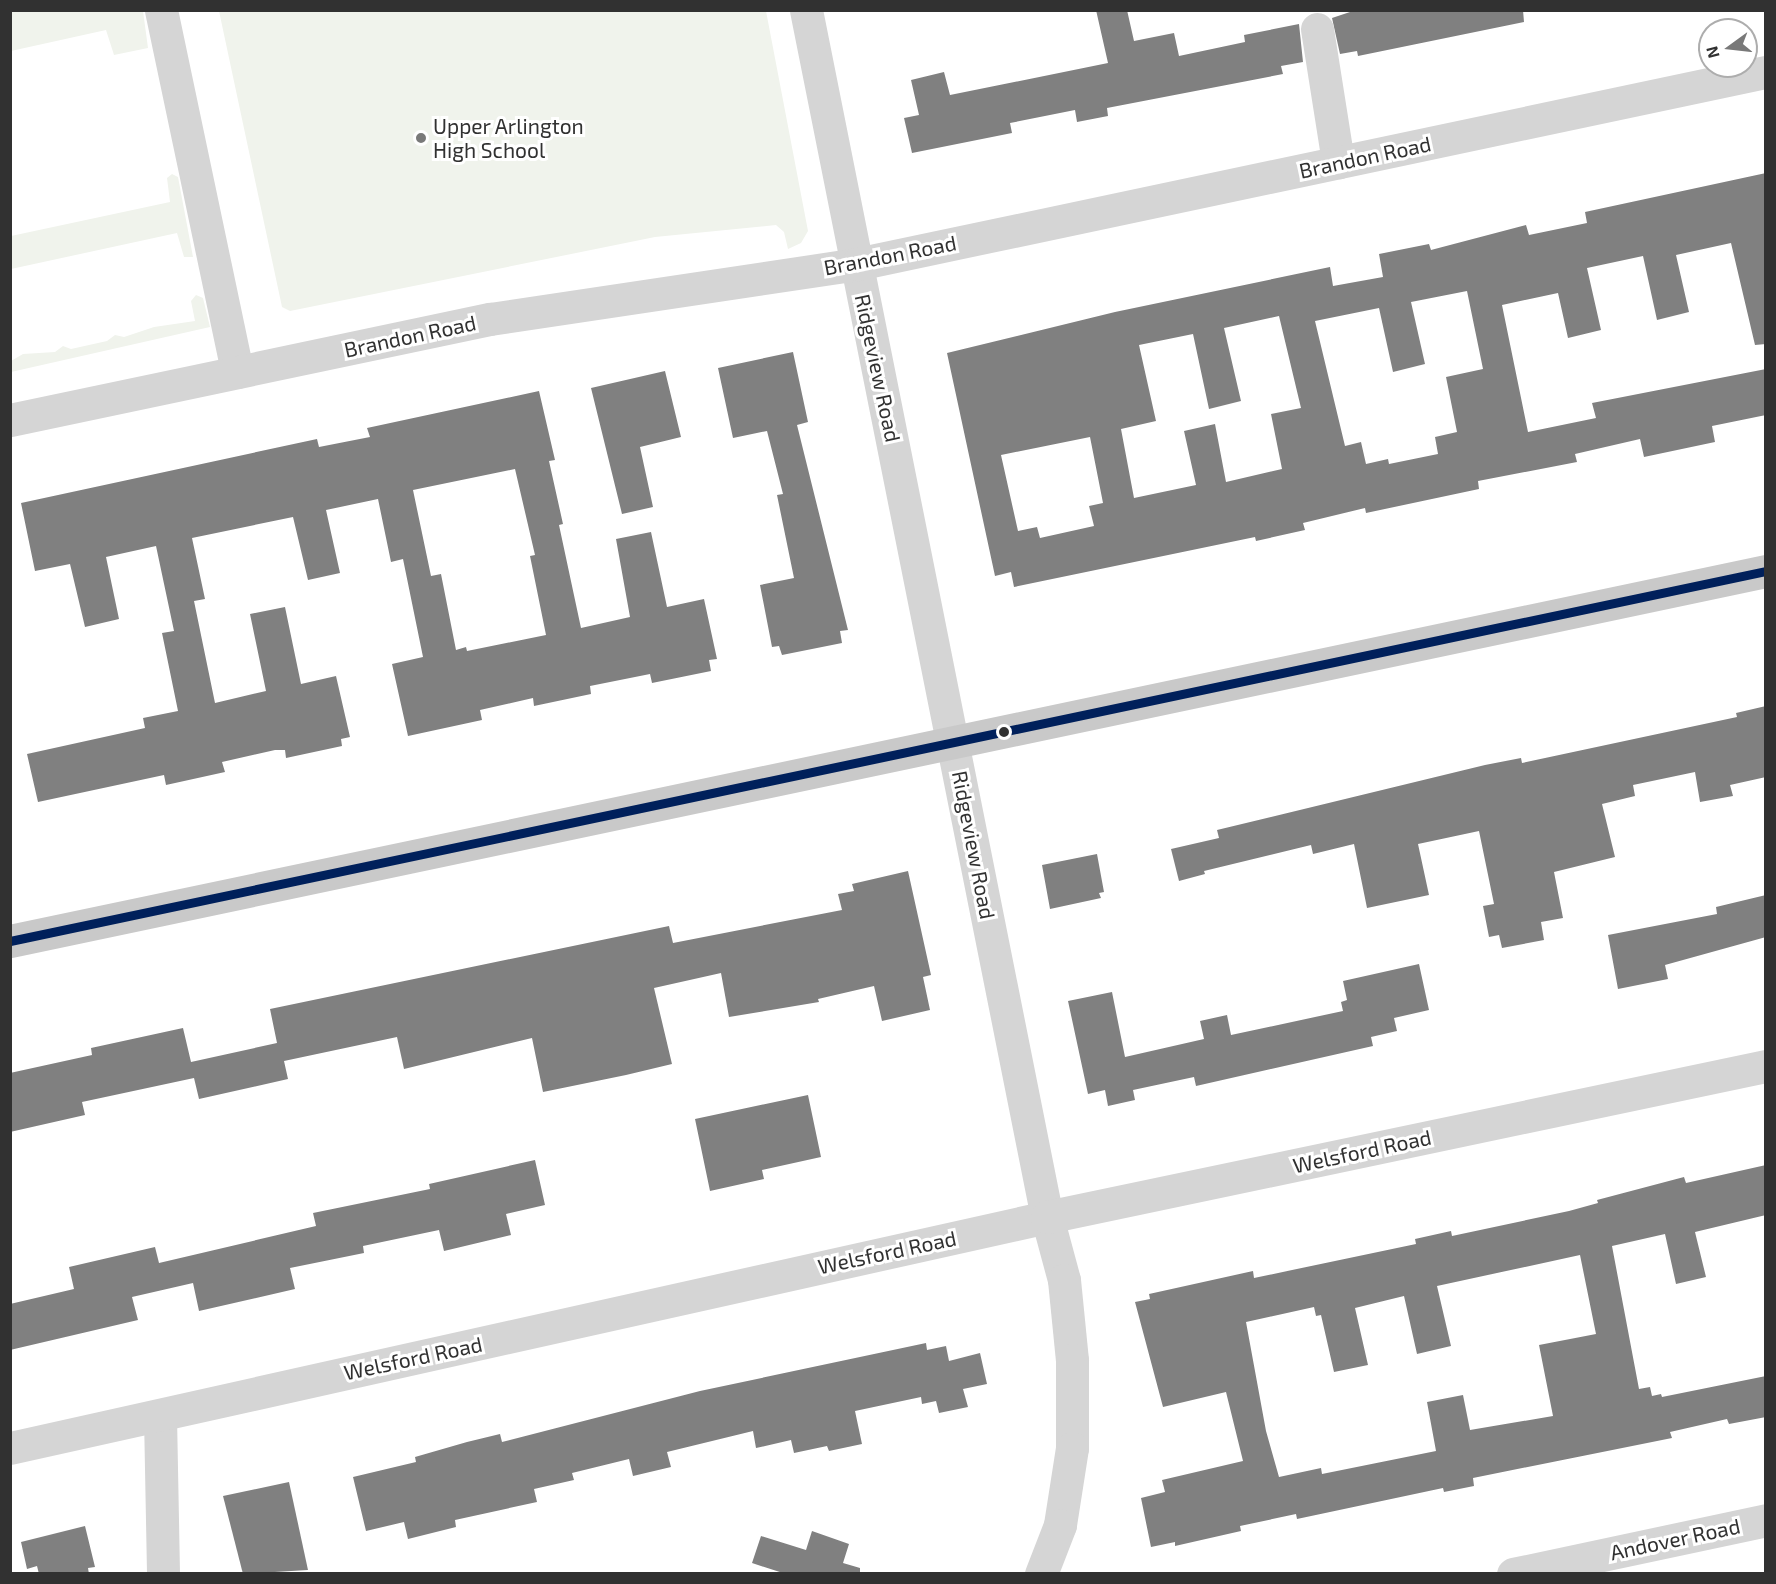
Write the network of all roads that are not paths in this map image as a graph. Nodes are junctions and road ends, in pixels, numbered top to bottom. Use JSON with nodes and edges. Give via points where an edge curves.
{"nodes":[{"id":1,"x":161,"y":10,"type":"edge"},
{"id":2,"x":806,"y":10,"type":"edge"},
{"id":3,"x":1317,"y":29,"type":"dead end"},
{"id":4,"x":1766,"y":72,"type":"edge"},
{"id":5,"x":1338,"y":162,"type":"junction"},
{"id":6,"x":857,"y":264,"type":"junction"},
{"id":7,"x":237,"y":372,"type":"junction"},
{"id":8,"x":10,"y":420,"type":"edge"},
{"id":9,"x":1766,"y":571,"type":"edge"},
{"id":10,"x":955,"y":743,"type":"junction"},
{"id":11,"x":10,"y":941,"type":"edge"},
{"id":12,"x":1766,"y":1066,"type":"edge"},
{"id":13,"x":1047,"y":1217,"type":"junction"},
{"id":14,"x":160,"y":1416,"type":"junction"},
{"id":15,"x":10,"y":1448,"type":"edge"},
{"id":16,"x":1766,"y":1520,"type":"edge"},
{"id":17,"x":163,"y":1574,"type":"edge"},
{"id":18,"x":1041,"y":1574,"type":"edge"},
{"id":19,"x":1513,"y":1574,"type":"edge"}],
"edges":[{"from":1,"to":7,"type":"street"},
{"from":2,"to":6,"type":"street","name":"Ridgeview Road"},
{"from":3,"to":5,"type":"street"},
{"from":4,"to":5,"type":"street","name":"Brandon Road"},
{"from":5,"to":6,"type":"street","name":"Brandon Road"},
{"from":6,"to":7,"type":"street","name":"Brandon Road","via":[[490,319]]},
{"from":6,"to":10,"type":"street","name":"Ridgeview Road"},
{"from":7,"to":8,"type":"street","name":"Brandon Road"},
{"from":9,"to":10,"type":"main road"},
{"from":10,"to":11,"type":"main road"},
{"from":10,"to":13,"type":"street","name":"Ridgeview Road"},
{"from":12,"to":13,"type":"street","name":"Welsford Road"},
{"from":13,"to":14,"type":"street","name":"Welsford Road"},
{"from":13,"to":18,"type":"street","name":"Ridgeview Road","via":[[1064,1280],[1072,1360],[1072,1448],[1060,1525]]},
{"from":14,"to":15,"type":"street","name":"Welsford Road"},
{"from":14,"to":17,"type":"street"},
{"from":16,"to":19,"type":"street","name":"Andover Road"}]}
